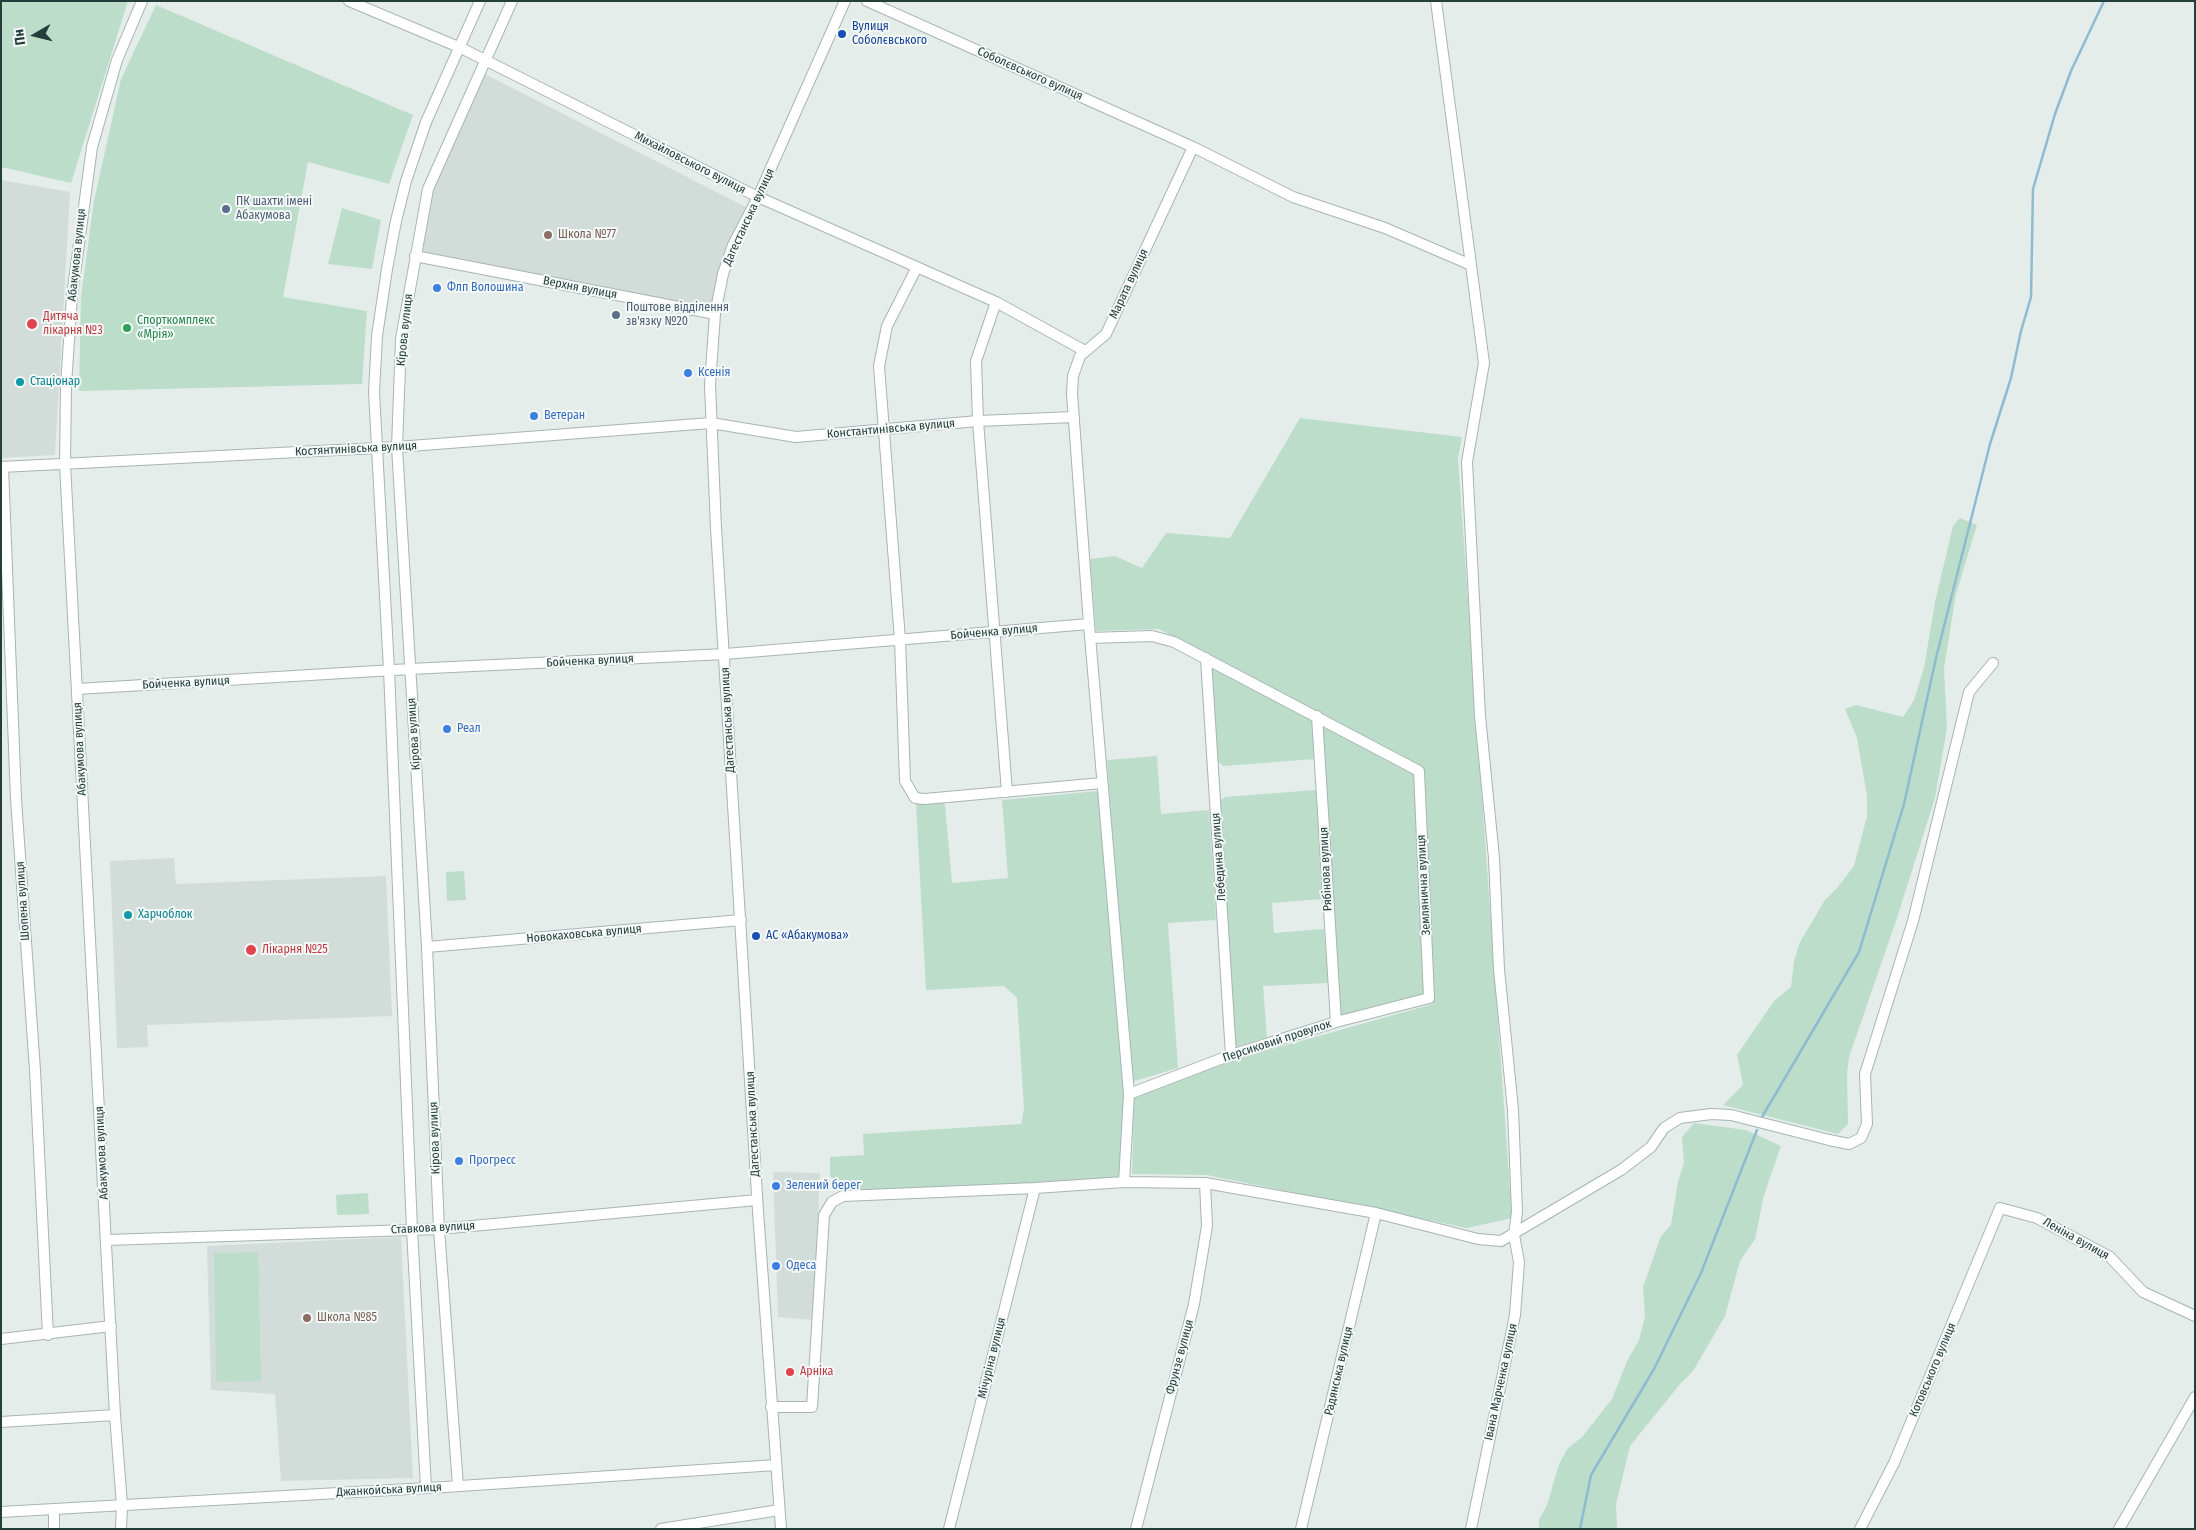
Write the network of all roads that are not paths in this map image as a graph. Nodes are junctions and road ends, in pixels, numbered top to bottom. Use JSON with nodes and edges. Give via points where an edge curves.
{"nodes":[{"id":1,"x":142,"y":1,"type":"edge"},
{"id":2,"x":350,"y":1,"type":"edge"},
{"id":3,"x":480,"y":1,"type":"edge"},
{"id":4,"x":512,"y":1,"type":"edge"},
{"id":5,"x":845,"y":1,"type":"edge"},
{"id":6,"x":868,"y":1,"type":"edge"},
{"id":7,"x":1436,"y":1,"type":"edge"},
{"id":8,"x":461,"y":48,"type":"junction"},
{"id":9,"x":486,"y":61,"type":"junction"},
{"id":10,"x":1193,"y":148,"type":"junction"},
{"id":11,"x":758,"y":197,"type":"junction"},
{"id":12,"x":414,"y":256,"type":"junction"},
{"id":13,"x":1471,"y":265,"type":"junction"},
{"id":14,"x":917,"y":267,"type":"junction"},
{"id":15,"x":996,"y":302,"type":"junction"},
{"id":16,"x":715,"y":314,"type":"junction"},
{"id":17,"x":1085,"y":351,"type":"junction"},
{"id":18,"x":1074,"y":417,"type":"junction"},
{"id":19,"x":978,"y":421,"type":"junction"},
{"id":20,"x":710,"y":423,"type":"junction"},
{"id":21,"x":883,"y":430,"type":"junction"},
{"id":22,"x":397,"y":447,"type":"junction"},
{"id":23,"x":376,"y":448,"type":"junction"},
{"id":24,"x":65,"y":464,"type":"junction"},
{"id":25,"x":2,"y":467,"type":"edge"},
{"id":26,"x":1089,"y":624,"type":"junction"},
{"id":27,"x":996,"y":632,"type":"junction"},
{"id":28,"x":1090,"y":638,"type":"junction"},
{"id":29,"x":900,"y":640,"type":"junction"},
{"id":30,"x":725,"y":654,"type":"junction"},
{"id":31,"x":1206,"y":658,"type":"junction"},
{"id":32,"x":1993,"y":663,"type":"dead end"},
{"id":33,"x":410,"y":669,"type":"junction"},
{"id":34,"x":389,"y":670,"type":"junction"},
{"id":35,"x":77,"y":689,"type":"junction"},
{"id":36,"x":1317,"y":716,"type":"junction"},
{"id":37,"x":1102,"y":782,"type":"junction"},
{"id":38,"x":1007,"y":792,"type":"junction"},
{"id":39,"x":741,"y":920,"type":"junction"},
{"id":40,"x":427,"y":947,"type":"junction"},
{"id":41,"x":1429,"y":998,"type":"joint"},
{"id":42,"x":1336,"y":1022,"type":"junction"},
{"id":43,"x":1231,"y":1055,"type":"junction"},
{"id":44,"x":1129,"y":1094,"type":"junction"},
{"id":45,"x":1124,"y":1182,"type":"junction"},
{"id":46,"x":1205,"y":1183,"type":"junction"},
{"id":47,"x":1035,"y":1188,"type":"junction"},
{"id":48,"x":757,"y":1200,"type":"junction"},
{"id":49,"x":2000,"y":1208,"type":"joint"},
{"id":50,"x":1376,"y":1213,"type":"junction"},
{"id":51,"x":412,"y":1229,"type":"junction"},
{"id":52,"x":439,"y":1229,"type":"junction"},
{"id":53,"x":1514,"y":1235,"type":"junction"},
{"id":54,"x":107,"y":1240,"type":"junction"},
{"id":55,"x":2195,"y":1316,"type":"edge"},
{"id":56,"x":111,"y":1326,"type":"junction"},
{"id":57,"x":48,"y":1334,"type":"junction"},
{"id":58,"x":1,"y":1339,"type":"edge"},
{"id":59,"x":2195,"y":1397,"type":"edge"},
{"id":60,"x":771,"y":1407,"type":"junction"},
{"id":61,"x":115,"y":1415,"type":"junction"},
{"id":62,"x":1,"y":1422,"type":"edge"},
{"id":63,"x":776,"y":1465,"type":"junction"},
{"id":64,"x":458,"y":1486,"type":"junction"},
{"id":65,"x":426,"y":1488,"type":"junction"},
{"id":66,"x":122,"y":1506,"type":"junction"},
{"id":67,"x":54,"y":1509,"type":"junction"},
{"id":68,"x":779,"y":1510,"type":"junction"},
{"id":69,"x":1,"y":1512,"type":"edge"},
{"id":70,"x":54,"y":1528,"type":"edge"},
{"id":71,"x":121,"y":1529,"type":"edge"},
{"id":72,"x":661,"y":1529,"type":"edge"},
{"id":73,"x":781,"y":1529,"type":"edge"},
{"id":74,"x":950,"y":1529,"type":"edge"},
{"id":75,"x":1136,"y":1529,"type":"edge"},
{"id":76,"x":1302,"y":1529,"type":"edge"},
{"id":77,"x":1471,"y":1529,"type":"edge"},
{"id":78,"x":1860,"y":1529,"type":"edge"},
{"id":79,"x":2119,"y":1529,"type":"edge"}],
"edges":[{"from":1,"to":24,"type":"street","name":"Абакумова вулиця","via":[[117,60],[92,147],[72,296]]},
{"from":2,"to":8,"type":"street","name":"Михайловського вулиця"},
{"from":3,"to":8,"type":"street","name":"Кірова вулиця"},
{"from":4,"to":9,"type":"street","name":"Кірова вулиця"},
{"from":5,"to":11,"type":"street","name":"Дагестанська вулиця"},
{"from":6,"to":10,"type":"street","name":"Соболєвського вулиця"},
{"from":7,"to":13,"type":"street","name":"Івана Марченка вулиця"},
{"from":8,"to":9,"type":"street","name":"Михайловського вулиця"},
{"from":8,"to":23,"type":"street","name":"Кірова вулиця","via":[[426,122],[396,221],[377,336]]},
{"from":9,"to":11,"type":"street","name":"Михайловського вулиця"},
{"from":9,"to":12,"type":"street","name":"Кірова вулиця","via":[[428,189]]},
{"from":10,"to":13,"type":"street","name":"Соболєвського вулиця","via":[[1293,197],[1385,228]]},
{"from":10,"to":17,"type":"street","name":"Марата вулиця","via":[[1106,334]]},
{"from":11,"to":14,"type":"street","name":"Михайловського вулиця"},
{"from":11,"to":16,"type":"street","name":"Дагестанська вулиця","via":[[733,245]]},
{"from":12,"to":16,"type":"street","name":"Верхня вулиця"},
{"from":12,"to":22,"type":"street","name":"Кірова вулиця","via":[[402,339]]},
{"from":13,"to":53,"type":"street","name":"Івана Марченка вулиця","via":[[1484,363],[1467,462],[1480,716],[1513,1110],[1517,1212]]},
{"from":14,"to":15,"type":"street","name":"Михайловського вулиця"},
{"from":14,"to":21,"type":"street","via":[[887,326],[879,366]]},
{"from":15,"to":17,"type":"street","name":"Михайловського вулиця"},
{"from":15,"to":19,"type":"street","via":[[976,361]]},
{"from":16,"to":20,"type":"street","name":"Дагестанська вулиця"},
{"from":17,"to":18,"type":"street","name":"Марата вулиця","via":[[1073,376]]},
{"from":18,"to":19,"type":"street","name":"Константинівська вулиця"},
{"from":18,"to":26,"type":"street","name":"Марата вулиця"},
{"from":19,"to":21,"type":"street","name":"Константинівська вулиця"},
{"from":19,"to":27,"type":"street"},
{"from":20,"to":21,"type":"street","name":"Константинівська вулиця","via":[[796,437]]},
{"from":20,"to":22,"type":"street","name":"Костянтинівська вулиця"},
{"from":20,"to":30,"type":"street","name":"Дагестанська вулиця"},
{"from":21,"to":29,"type":"street"},
{"from":22,"to":23,"type":"street","name":"Костянтинівська вулиця"},
{"from":22,"to":33,"type":"street","name":"Кірова вулиця"},
{"from":23,"to":24,"type":"street","name":"Костянтинівська вулиця"},
{"from":23,"to":34,"type":"street","name":"Кірова вулиця"},
{"from":24,"to":25,"type":"street","name":"Костянтинівська вулиця"},
{"from":24,"to":35,"type":"street","name":"Абакумова вулиця"},
{"from":25,"to":57,"type":"street","name":"Шопена вулиця","via":[[16,799]]},
{"from":26,"to":27,"type":"street","name":"Бойченка вулиця"},
{"from":26,"to":28,"type":"street"},
{"from":27,"to":29,"type":"street","name":"Бойченка вулиця"},
{"from":27,"to":38,"type":"street"},
{"from":28,"to":31,"type":"street","via":[[1152,636],[1174,642]]},
{"from":28,"to":37,"type":"street"},
{"from":29,"to":30,"type":"street","name":"Бойченка вулиця"},
{"from":29,"to":38,"type":"street","via":[[905,781],[909,791],[915,798],[924,799]]},
{"from":30,"to":33,"type":"street","name":"Бойченка вулиця"},
{"from":30,"to":39,"type":"street","name":"Дагестанська вулиця"},
{"from":31,"to":36,"type":"street"},
{"from":31,"to":43,"type":"street","name":"Лебедина вулиця"},
{"from":32,"to":53,"type":"street","via":[[1968,692],[1913,921],[1865,1074],[1867,1124],[1861,1138],[1850,1144],[1731,1115],[1680,1118],[1664,1128],[1651,1147],[1621,1170],[1532,1220]]},
{"from":33,"to":34,"type":"street","name":"Бойченка вулиця"},
{"from":33,"to":40,"type":"street","name":"Кірова вулиця"},
{"from":34,"to":35,"type":"street","name":"Бойченка вулиця"},
{"from":34,"to":51,"type":"street","name":"Кірова вулиця"},
{"from":35,"to":54,"type":"street","name":"Абакумова вулиця"},
{"from":36,"to":41,"type":"street","name":"Землянична вулиця","via":[[1418,771]]},
{"from":36,"to":42,"type":"street","name":"Рябінова вулиця"},
{"from":37,"to":38,"type":"street"},
{"from":37,"to":44,"type":"street"},
{"from":39,"to":40,"type":"street","name":"Новокаховська вулиця"},
{"from":39,"to":48,"type":"street","name":"Дагестанська вулиця"},
{"from":40,"to":52,"type":"street","name":"Кірова вулиця"},
{"from":41,"to":42,"type":"street","name":"Персиковий провулок"},
{"from":42,"to":43,"type":"street","name":"Персиковий провулок"},
{"from":43,"to":44,"type":"street","name":"Персиковий провулок"},
{"from":44,"to":45,"type":"street"},
{"from":45,"to":46,"type":"street"},
{"from":45,"to":47,"type":"street"},
{"from":46,"to":50,"type":"street"},
{"from":46,"to":75,"type":"street","name":"Фрунзе вулиця","via":[[1207,1226],[1194,1304]]},
{"from":47,"to":60,"type":"street","via":[[843,1196],[832,1202],[824,1215],[812,1407]]},
{"from":47,"to":74,"type":"street","name":"Мічуріна вулиця"},
{"from":48,"to":52,"type":"street","name":"Ставкова вулиця"},
{"from":48,"to":60,"type":"street","name":"Дагестанська вулиця"},
{"from":49,"to":55,"type":"street","name":"Леніна вулиця","via":[[2037,1218],[2110,1256],[2143,1292]]},
{"from":49,"to":78,"type":"street","name":"Котовського вулиця","via":[[1894,1463]]},
{"from":50,"to":53,"type":"street","via":[[1478,1239],[1501,1241]]},
{"from":50,"to":76,"type":"street","name":"Радянська вулиця"},
{"from":51,"to":52,"type":"street","name":"Ставкова вулиця"},
{"from":51,"to":54,"type":"street","name":"Ставкова вулиця"},
{"from":51,"to":65,"type":"street","name":"Кірова вулиця"},
{"from":52,"to":64,"type":"street","name":"Кірова вулиця"},
{"from":53,"to":77,"type":"street","name":"Івана Марченка вулиця","via":[[1519,1262],[1515,1316]]},
{"from":54,"to":56,"type":"street","name":"Абакумова вулиця"},
{"from":56,"to":57,"type":"street"},
{"from":56,"to":61,"type":"street","name":"Абакумова вулиця"},
{"from":57,"to":58,"type":"street"},
{"from":59,"to":79,"type":"street"},
{"from":60,"to":63,"type":"street","name":"Дагестанська вулиця"},
{"from":61,"to":62,"type":"street"},
{"from":61,"to":66,"type":"street","name":"Абакумова вулиця"},
{"from":63,"to":64,"type":"street","name":"Джанкойська вулиця"},
{"from":63,"to":68,"type":"street","name":"Дагестанська вулиця"},
{"from":64,"to":65,"type":"street","name":"Джанкойська вулиця"},
{"from":65,"to":66,"type":"street","name":"Джанкойська вулиця"},
{"from":66,"to":67,"type":"street","name":"Джанкойська вулиця"},
{"from":66,"to":71,"type":"street","name":"Абакумова вулиця"},
{"from":67,"to":69,"type":"street","name":"Джанкойська вулиця"},
{"from":67,"to":70,"type":"street"},
{"from":68,"to":72,"type":"street"},
{"from":68,"to":73,"type":"street","name":"Дагестанська вулиця"}]}
